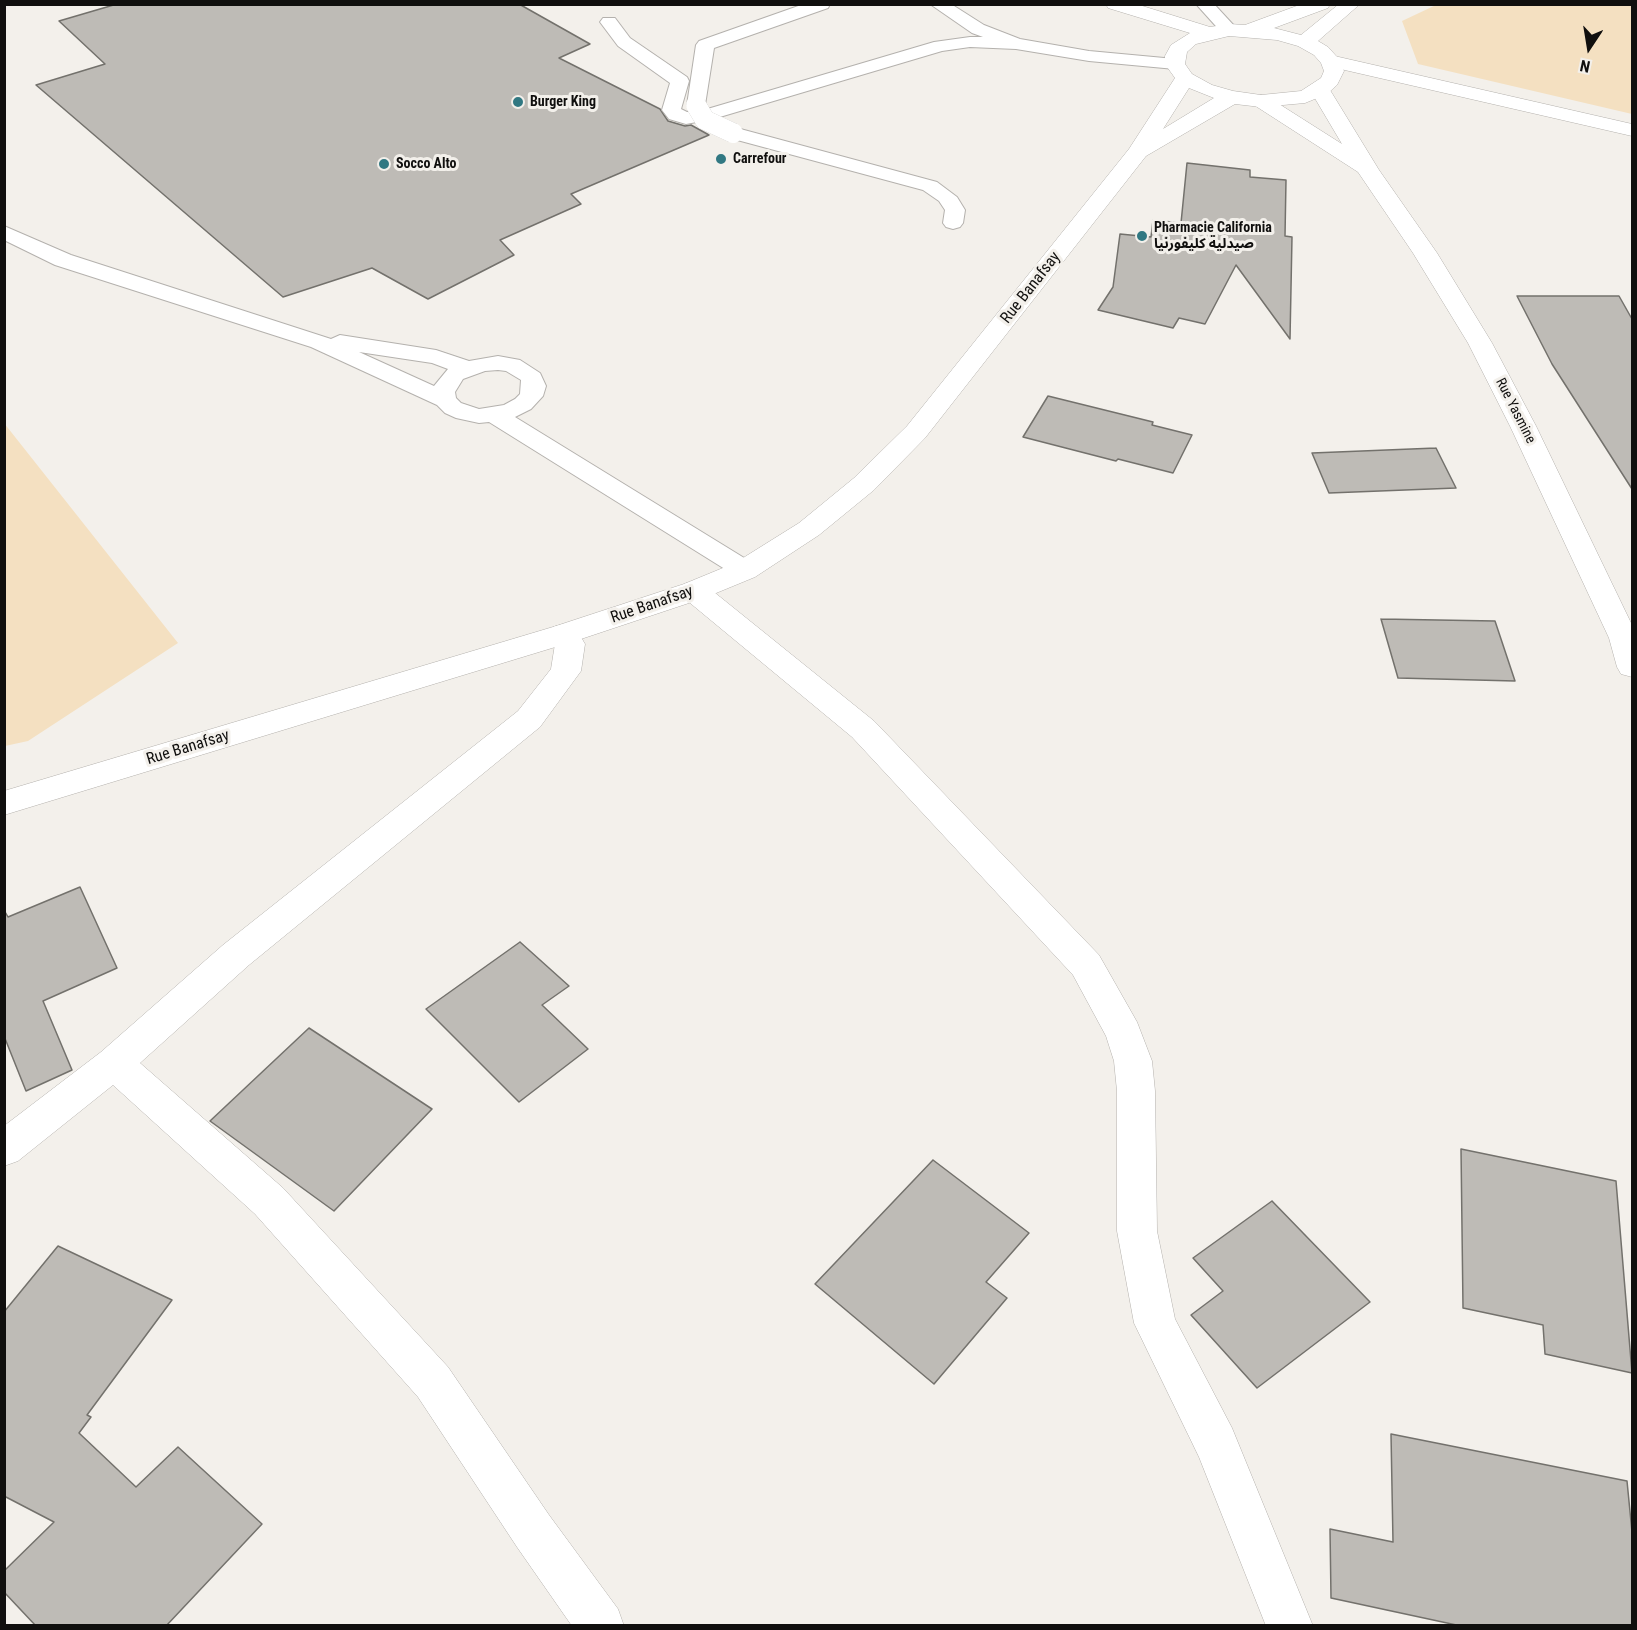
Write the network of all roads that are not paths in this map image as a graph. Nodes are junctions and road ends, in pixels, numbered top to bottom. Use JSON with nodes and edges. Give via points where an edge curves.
{"nodes":[{"id":1,"x":822,"y":4,"type":"edge"},
{"id":2,"x":938,"y":4,"type":"edge"},
{"id":3,"x":965,"y":4,"type":"edge"},
{"id":4,"x":1113,"y":4,"type":"edge"},
{"id":5,"x":1204,"y":4,"type":"edge"},
{"id":6,"x":1321,"y":4,"type":"edge"},
{"id":7,"x":1351,"y":4,"type":"edge"},
{"id":8,"x":609,"y":22,"type":"dead end"},
{"id":9,"x":1229,"y":30,"type":"junction"},
{"id":10,"x":1250,"y":30,"type":"junction"},
{"id":11,"x":1209,"y":33,"type":"junction"},
{"id":12,"x":1305,"y":42,"type":"junction"},
{"id":13,"x":1016,"y":44,"type":"junction"},
{"id":14,"x":1330,"y":61,"type":"junction"},
{"id":15,"x":1178,"y":62,"type":"junction"},
{"id":16,"x":1320,"y":90,"type":"junction"},
{"id":17,"x":1231,"y":98,"type":"junction"},
{"id":18,"x":1261,"y":101,"type":"junction"},
{"id":19,"x":1632,"y":130,"type":"edge"},
{"id":20,"x":1138,"y":152,"type":"junction"},
{"id":21,"x":1368,"y":170,"type":"junction"},
{"id":22,"x":953,"y":223,"type":"dead end"},
{"id":23,"x":4,"y":232,"type":"edge"},
{"id":24,"x":319,"y":342,"type":"junction"},
{"id":25,"x":468,"y":368,"type":"junction"},
{"id":26,"x":445,"y":400,"type":"junction"},
{"id":27,"x":495,"y":415,"type":"junction"},
{"id":28,"x":745,"y":570,"type":"junction"},
{"id":29,"x":694,"y":591,"type":"junction"},
{"id":30,"x":564,"y":634,"type":"junction"},
{"id":31,"x":1628,"y":637,"type":"edge"},
{"id":32,"x":1632,"y":667,"type":"edge"},
{"id":33,"x":4,"y":803,"type":"edge"},
{"id":34,"x":114,"y":1063,"type":"junction"},
{"id":35,"x":4,"y":1149,"type":"edge"},
{"id":36,"x":601,"y":1626,"type":"edge"},
{"id":37,"x":1290,"y":1626,"type":"edge"}],
"edges":[{"from":1,"to":22,"type":"lane","bridge":true,"via":[[705,45],[696,105],[705,120],[733,133],[930,186],[947,197],[955,210]]},
{"from":2,"to":13,"type":"lane","via":[[978,30]]},
{"from":3,"to":15,"type":"lane","via":[[1022,35]]},
{"from":4,"to":11,"type":"street"},
{"from":4,"to":15,"type":"street"},
{"from":5,"to":9,"type":"lane"},
{"from":6,"to":10,"type":"street"},
{"from":7,"to":12,"type":"street"},
{"from":8,"to":13,"type":"lane","via":[[624,42],[680,81],[671,110],[686,118],[940,46],[970,42]]},
{"from":9,"to":10,"type":"street"},
{"from":9,"to":11,"type":"street"},
{"from":10,"to":12,"type":"street"},
{"from":11,"to":15,"type":"street","via":[[1190,40]]},
{"from":12,"to":14,"type":"street"},
{"from":13,"to":15,"type":"lane","via":[[1089,56]]},
{"from":14,"to":16,"type":"street","via":[[1334,71]]},
{"from":14,"to":19,"type":"street"},
{"from":15,"to":17,"type":"street","via":[[1205,89]]},
{"from":15,"to":20,"type":"street","name":"Rue Banafsay"},
{"from":16,"to":18,"type":"street","via":[[1305,97]]},
{"from":16,"to":21,"type":"street","name":"Rue Yasmine"},
{"from":17,"to":18,"type":"street"},
{"from":17,"to":20,"type":"street","name":"Rue Banafsay"},
{"from":18,"to":21,"type":"street","name":"Rue Yasmine"},
{"from":20,"to":28,"type":"street","name":"Rue Banafsay","via":[[916,432],[864,484],[809,529]]},
{"from":21,"to":31,"type":"street","name":"Rue Yasmine","via":[[1480,343]]},
{"from":23,"to":24,"type":"lane","via":[[63,260]]},
{"from":24,"to":25,"type":"lane","via":[[348,342],[436,357]]},
{"from":24,"to":26,"type":"lane"},
{"from":25,"to":26,"type":"lane","via":[[447,382]]},
{"from":25,"to":27,"type":"lane","via":[[482,364],[512,365],[532,378],[531,396],[523,404]]},
{"from":26,"to":27,"type":"lane","via":[[464,413]]},
{"from":27,"to":28,"type":"lane"},
{"from":28,"to":29,"type":"street","name":"Rue Banafsay"},
{"from":29,"to":30,"type":"street","name":"Rue Banafsay"},
{"from":29,"to":37,"type":"street","via":[[863,729],[1086,965],[1125,1033],[1133,1061],[1137,1231],[1155,1323],[1216,1444]]},
{"from":30,"to":33,"type":"street","name":"Rue Banafsay"},
{"from":30,"to":34,"type":"street","via":[[570,644],[566,671],[529,719],[236,955]]},
{"from":31,"to":32,"type":"street","name":"Rue Yasmine"},
{"from":34,"to":35,"type":"street"},
{"from":34,"to":36,"type":"street","via":[[269,1202],[433,1382]]}]}
